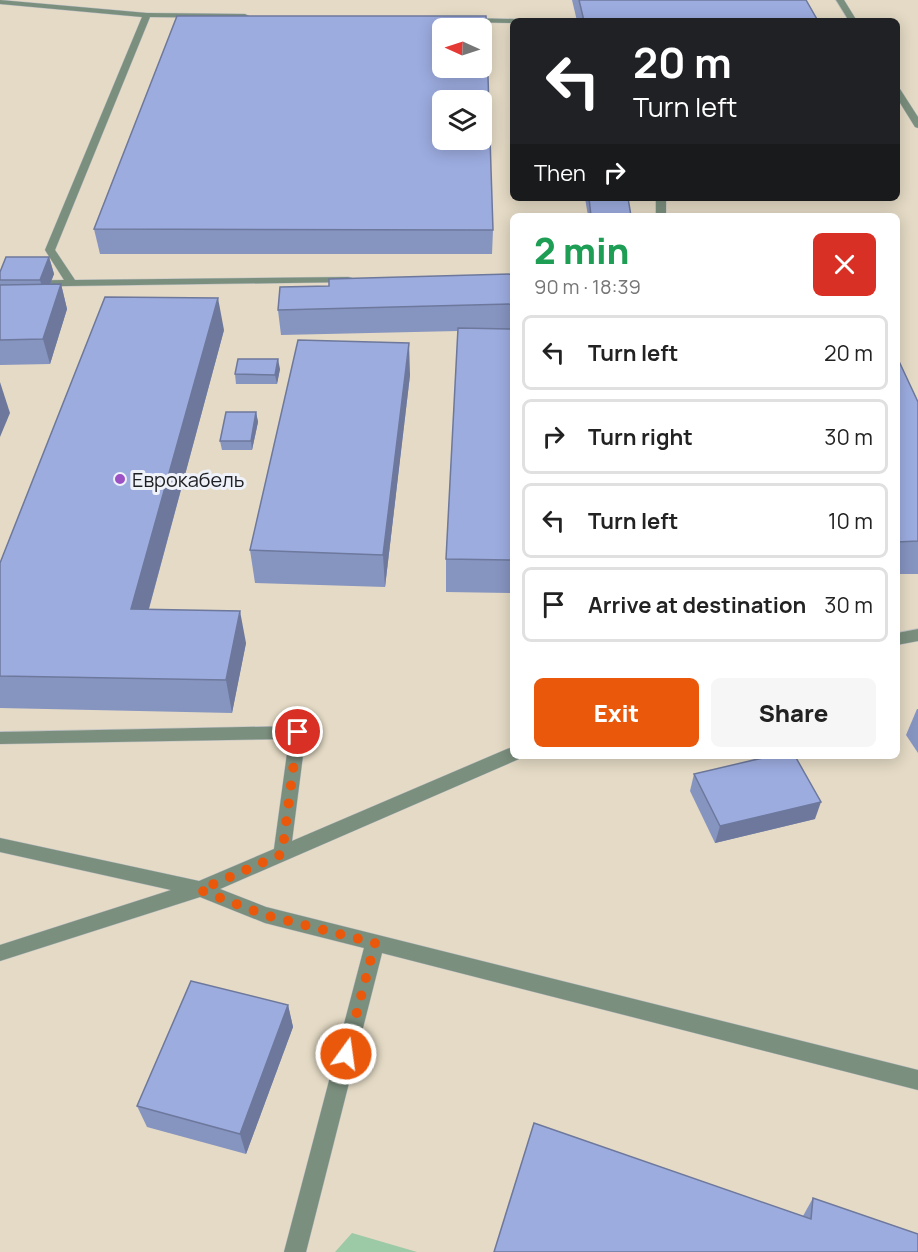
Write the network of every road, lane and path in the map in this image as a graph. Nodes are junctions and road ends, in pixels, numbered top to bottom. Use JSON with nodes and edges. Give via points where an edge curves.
{"nodes":[{"id":1,"x":840,"y":0,"type":"edge"},
{"id":2,"x":0,"y":2,"type":"edge"},
{"id":3,"x":147,"y":15,"type":"junction"},
{"id":4,"x":254,"y":17,"type":"edge"},
{"id":5,"x":851,"y":18,"type":"edge"},
{"id":6,"x":492,"y":21,"type":"edge"},
{"id":7,"x":510,"y":21,"type":"edge"},
{"id":8,"x":900,"y":96,"type":"edge"},
{"id":9,"x":918,"y":125,"type":"edge"},
{"id":10,"x":358,"y":280,"type":"edge"},
{"id":11,"x":72,"y":283,"type":"junction"},
{"id":12,"x":0,"y":284,"type":"edge"},
{"id":13,"x":918,"y":635,"type":"edge"},
{"id":14,"x":900,"y":638,"type":"edge"},
{"id":15,"x":0,"y":738,"type":"edge"},
{"id":16,"x":510,"y":755,"type":"edge"},
{"id":17,"x":0,"y":845,"type":"edge"},
{"id":18,"x":282,"y":854,"type":"junction"},
{"id":19,"x":200,"y":890,"type":"junction"},
{"id":20,"x":375,"y":943,"type":"junction"},
{"id":21,"x":0,"y":953,"type":"edge"},
{"id":22,"x":918,"y":1080,"type":"edge"},
{"id":23,"x":295,"y":1252,"type":"edge"}],
"edges":[{"from":1,"to":5,"type":"street"},
{"from":2,"to":3,"type":"street"},
{"from":3,"to":4,"type":"street"},
{"from":3,"to":11,"type":"street","via":[[50,250]]},
{"from":6,"to":7,"type":"street"},
{"from":8,"to":9,"type":"street"},
{"from":10,"to":11,"type":"street"},
{"from":11,"to":12,"type":"street"},
{"from":13,"to":14,"type":"street"},
{"from":15,"to":18,"type":"street","via":[[298,732]]},
{"from":16,"to":18,"type":"street"},
{"from":17,"to":19,"type":"street"},
{"from":18,"to":19,"type":"street"},
{"from":19,"to":20,"type":"street","via":[[265,915]]},
{"from":19,"to":21,"type":"street"},
{"from":20,"to":22,"type":"street"},
{"from":20,"to":23,"type":"street"}]}
